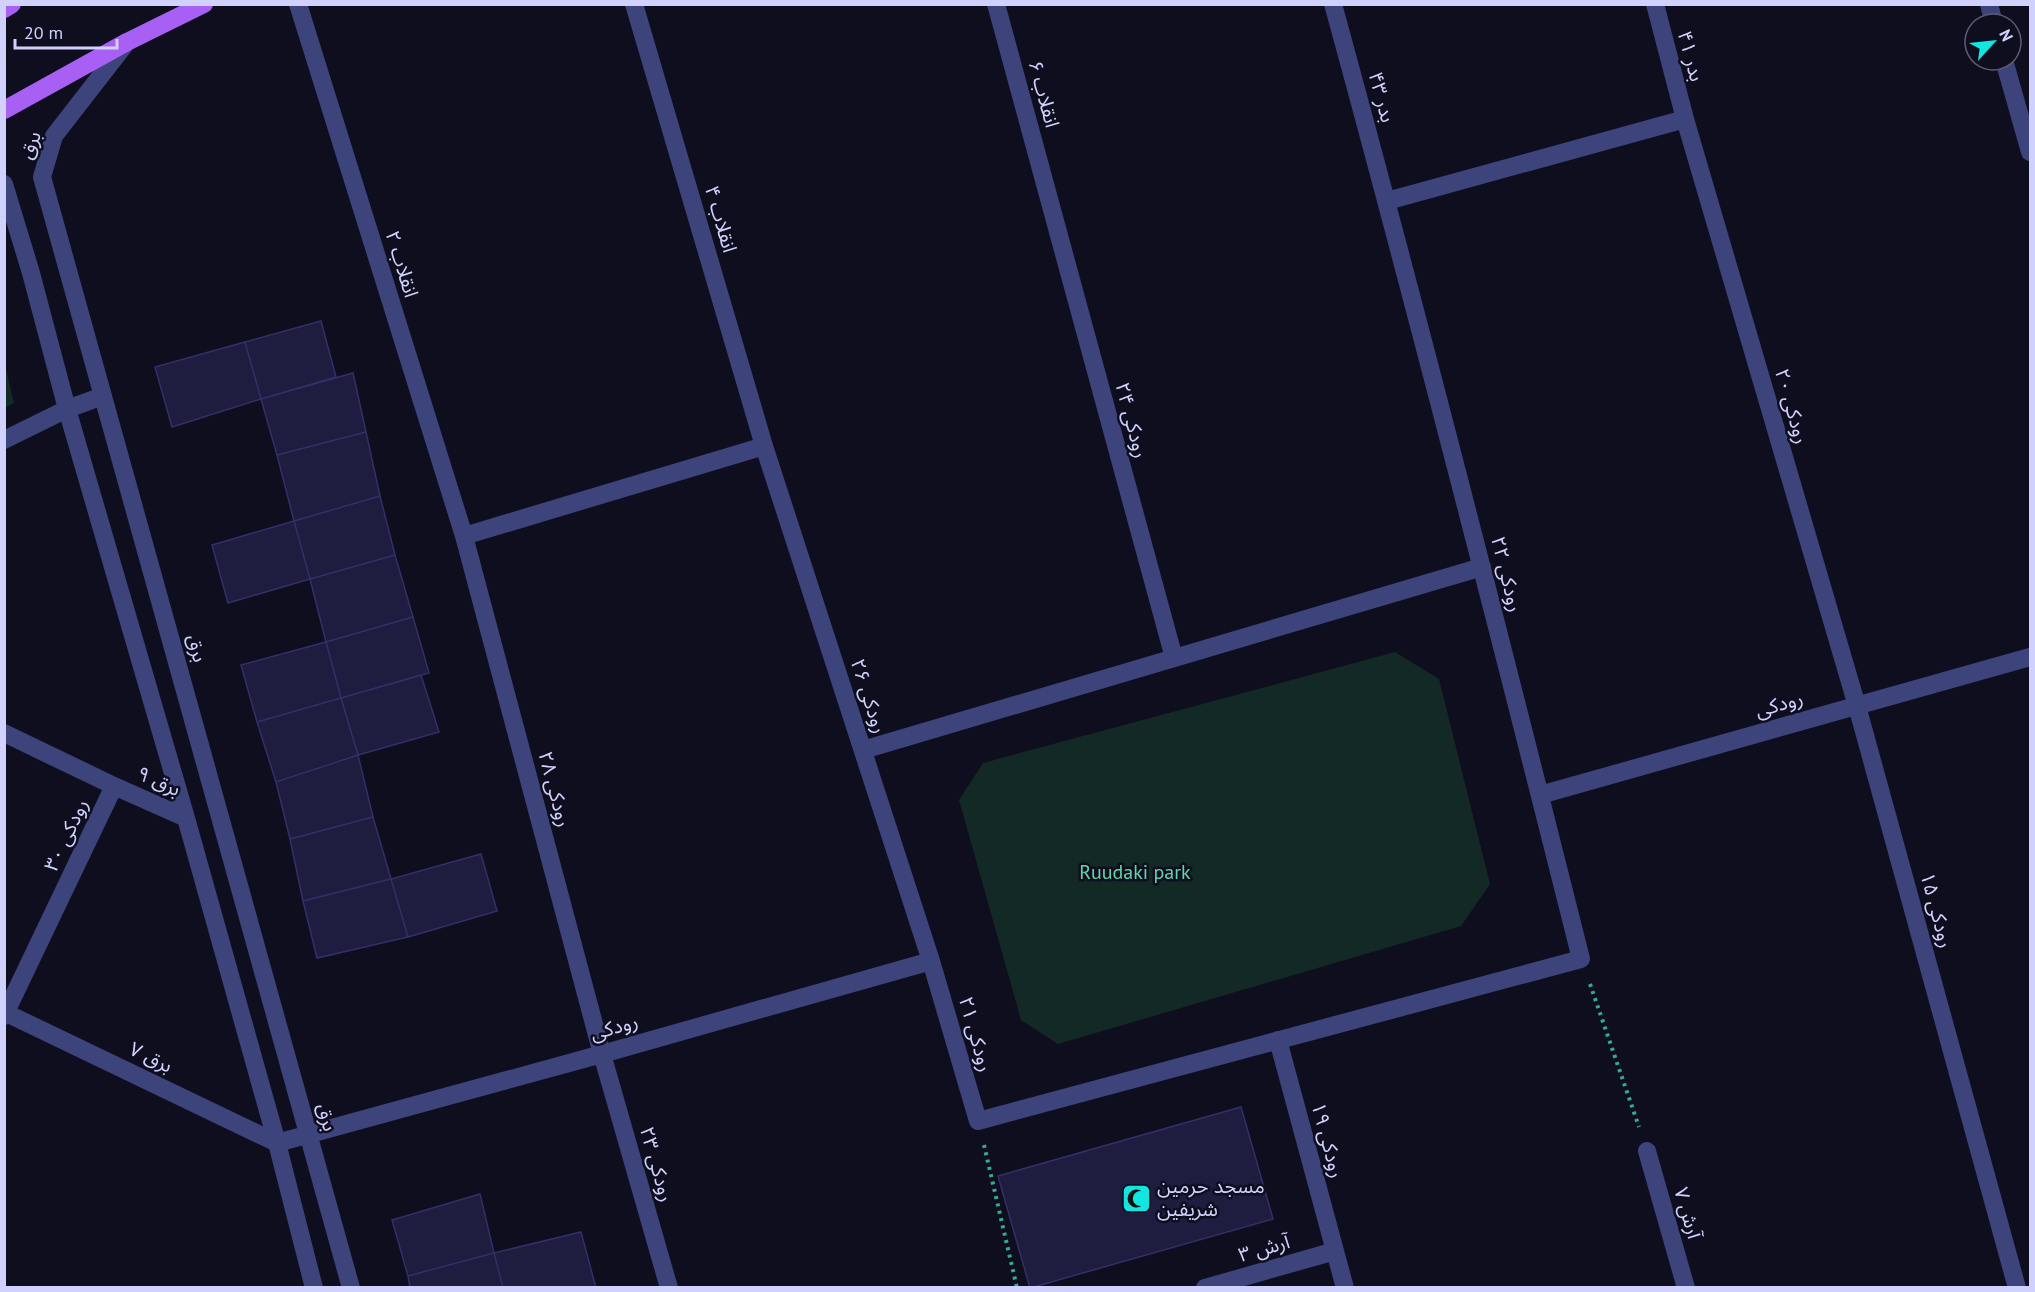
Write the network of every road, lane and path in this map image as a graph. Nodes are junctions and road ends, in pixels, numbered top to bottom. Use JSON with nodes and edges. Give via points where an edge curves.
{"nodes":[{"id":1,"x":12,"y":4,"type":"edge"},
{"id":2,"x":204,"y":4,"type":"edge"},
{"id":3,"x":298,"y":4,"type":"edge"},
{"id":4,"x":634,"y":4,"type":"edge"},
{"id":5,"x":996,"y":4,"type":"edge"},
{"id":6,"x":1333,"y":4,"type":"edge"},
{"id":7,"x":1655,"y":4,"type":"edge"},
{"id":8,"x":4,"y":9,"type":"edge"},
{"id":9,"x":127,"y":42,"type":"junction"},
{"id":10,"x":2008,"y":72,"type":"edge"},
{"id":11,"x":4,"y":110,"type":"edge"},
{"id":12,"x":1684,"y":119,"type":"junction"},
{"id":13,"x":2031,"y":152,"type":"edge"},
{"id":14,"x":4,"y":184,"type":"edge"},
{"id":15,"x":1048,"y":195,"type":"joint"},
{"id":16,"x":1387,"y":201,"type":"junction"},
{"id":17,"x":103,"y":396,"type":"junction"},
{"id":18,"x":66,"y":409,"type":"junction"},
{"id":19,"x":4,"y":440,"type":"edge"},
{"id":20,"x":764,"y":446,"type":"junction"},
{"id":21,"x":464,"y":537,"type":"junction"},
{"id":22,"x":1482,"y":567,"type":"junction"},
{"id":23,"x":2031,"y":657,"type":"edge"},
{"id":24,"x":1174,"y":658,"type":"junction"},
{"id":25,"x":1857,"y":706,"type":"junction"},
{"id":26,"x":4,"y":733,"type":"edge"},
{"id":27,"x":863,"y":750,"type":"junction"},
{"id":28,"x":114,"y":786,"type":"junction"},
{"id":29,"x":1540,"y":795,"type":"junction"},
{"id":30,"x":186,"y":818,"type":"junction"},
{"id":31,"x":1581,"y":959,"type":"junction"},
{"id":32,"x":932,"y":961,"type":"junction"},
{"id":33,"x":5,"y":1013,"type":"edge"},
{"id":34,"x":1278,"y":1041,"type":"junction"},
{"id":35,"x":602,"y":1054,"type":"junction"},
{"id":36,"x":978,"y":1121,"type":"junction"},
{"id":37,"x":308,"y":1134,"type":"junction"},
{"id":38,"x":277,"y":1143,"type":"junction"},
{"id":39,"x":1647,"y":1151,"type":"joint"},
{"id":40,"x":1335,"y":1251,"type":"junction"},
{"id":41,"x":315,"y":1287,"type":"edge"},
{"id":42,"x":351,"y":1287,"type":"edge"},
{"id":43,"x":669,"y":1287,"type":"edge"},
{"id":44,"x":1017,"y":1287,"type":"edge"},
{"id":45,"x":1205,"y":1287,"type":"edge"},
{"id":46,"x":1345,"y":1287,"type":"edge"},
{"id":47,"x":1686,"y":1287,"type":"edge"},
{"id":48,"x":2017,"y":1287,"type":"edge"}],
"edges":[{"from":1,"to":8,"type":"main road"},
{"from":2,"to":9,"type":"main road"},
{"from":3,"to":21,"type":"street","name":"انقلاب ۲"},
{"from":4,"to":20,"type":"street","name":"انقلاب ۴"},
{"from":5,"to":15,"type":"street","name":"انقلاب ۶"},
{"from":6,"to":16,"type":"street","name":"بدر ۴۳"},
{"from":7,"to":12,"type":"street","name":"بدر ۴۱"},
{"from":9,"to":11,"type":"main road"},
{"from":9,"to":17,"type":"street","name":"برق","via":[[54,136],[42,177]]},
{"from":10,"to":13,"type":"street"},
{"from":12,"to":16,"type":"street"},
{"from":12,"to":25,"type":"street","name":"رودکی ۲۰"},
{"from":14,"to":18,"type":"street"},
{"from":15,"to":24,"type":"street","name":"رودکی ۲۴"},
{"from":16,"to":22,"type":"street","name":"رودکی ۲۲"},
{"from":17,"to":18,"type":"street"},
{"from":17,"to":37,"type":"street","name":"برق"},
{"from":18,"to":19,"type":"street"},
{"from":18,"to":30,"type":"street"},
{"from":20,"to":21,"type":"street"},
{"from":20,"to":27,"type":"street","name":"رودکی ۲۶"},
{"from":21,"to":35,"type":"street","name":"رودکی ۲۸"},
{"from":22,"to":24,"type":"street"},
{"from":22,"to":29,"type":"street","name":"رودکی ۲۲"},
{"from":23,"to":25,"type":"street","name":"رودکی"},
{"from":24,"to":27,"type":"street"},
{"from":25,"to":29,"type":"street","name":"رودکی"},
{"from":25,"to":48,"type":"street","name":"رودکی ۱۵"},
{"from":26,"to":28,"type":"street","name":"رودکی ۳۰"},
{"from":27,"to":32,"type":"street","name":"رودکی ۲۶"},
{"from":28,"to":30,"type":"street","name":"برق ۹"},
{"from":28,"to":33,"type":"street","name":"رودکی ۳۰"},
{"from":29,"to":31,"type":"street","name":"رودکی ۲۲"},
{"from":30,"to":38,"type":"street"},
{"from":31,"to":34,"type":"street"},
{"from":31,"to":39,"type":"path"},
{"from":32,"to":35,"type":"street","name":"رودکی"},
{"from":32,"to":36,"type":"street","name":"رودکی ۲۱"},
{"from":33,"to":38,"type":"street","name":"برق ۷"},
{"from":34,"to":36,"type":"street"},
{"from":34,"to":40,"type":"street","name":"رودکی ۱۹"},
{"from":35,"to":37,"type":"street","name":"رودکی"},
{"from":35,"to":43,"type":"street","name":"رودکی ۲۳"},
{"from":36,"to":44,"type":"path"},
{"from":37,"to":38,"type":"street","name":"رودکی"},
{"from":37,"to":42,"type":"street","name":"برق"},
{"from":38,"to":41,"type":"street"},
{"from":39,"to":47,"type":"street","name":"آرش ۷"},
{"from":40,"to":45,"type":"street","name":"آرش ۳"},
{"from":40,"to":46,"type":"street","name":"رودکی ۱۹"}]}
